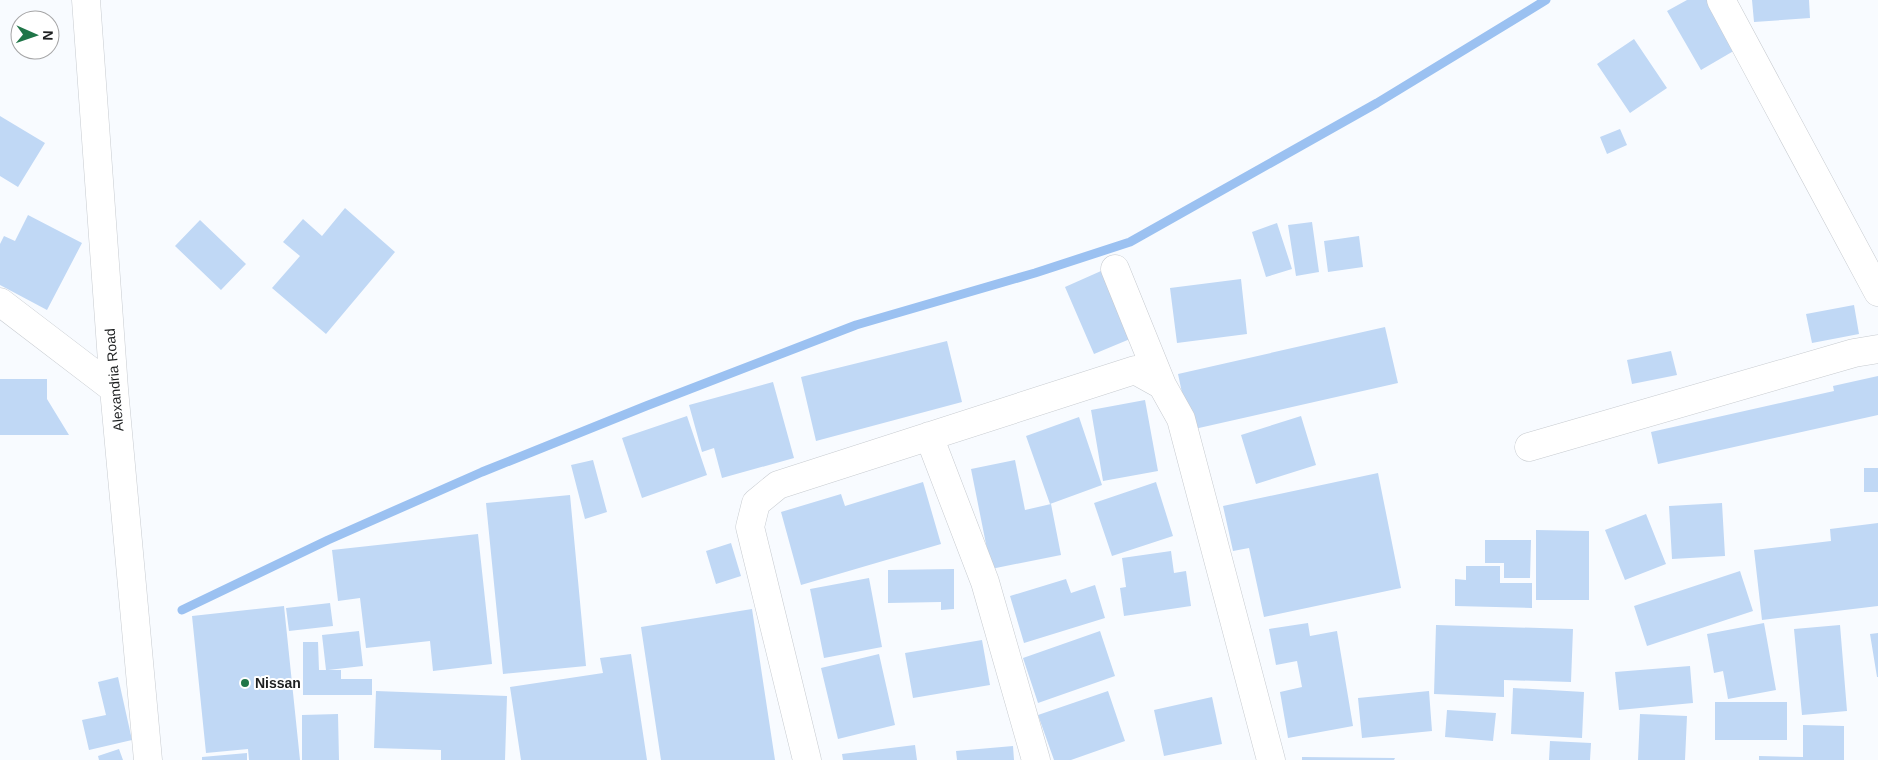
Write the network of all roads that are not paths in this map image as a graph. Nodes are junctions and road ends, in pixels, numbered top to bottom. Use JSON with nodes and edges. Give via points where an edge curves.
{"nodes":[{"id":1,"x":86,"y":0,"type":"edge"},
{"id":2,"x":1721,"y":0,"type":"edge"},
{"id":3,"x":1115,"y":269,"type":"dead end"},
{"id":4,"x":1878,"y":292,"type":"edge"},
{"id":5,"x":0,"y":302,"type":"edge"},
{"id":6,"x":1878,"y":349,"type":"edge"},
{"id":7,"x":1162,"y":385,"type":"junction"},
{"id":8,"x":114,"y":389,"type":"junction"},
{"id":9,"x":929,"y":436,"type":"junction"},
{"id":10,"x":1529,"y":447,"type":"dead end"},
{"id":11,"x":148,"y":760,"type":"edge"},
{"id":12,"x":807,"y":760,"type":"edge"},
{"id":13,"x":1036,"y":760,"type":"edge"},
{"id":14,"x":1271,"y":760,"type":"edge"}],
"edges":[{"from":1,"to":8,"type":"street","name":"Alexandria Road"},
{"from":2,"to":4,"type":"street"},
{"from":3,"to":7,"type":"street"},
{"from":5,"to":8,"type":"street"},
{"from":6,"to":10,"type":"street","via":[[1854,352]]},
{"from":7,"to":9,"type":"street","via":[[1136,370]]},
{"from":7,"to":14,"type":"street","via":[[1181,419]]},
{"from":8,"to":11,"type":"street","name":"Alexandria Road"},
{"from":9,"to":12,"type":"street","via":[[778,485],[756,504],[750,527]]},
{"from":9,"to":13,"type":"street","via":[[985,582]]}]}
